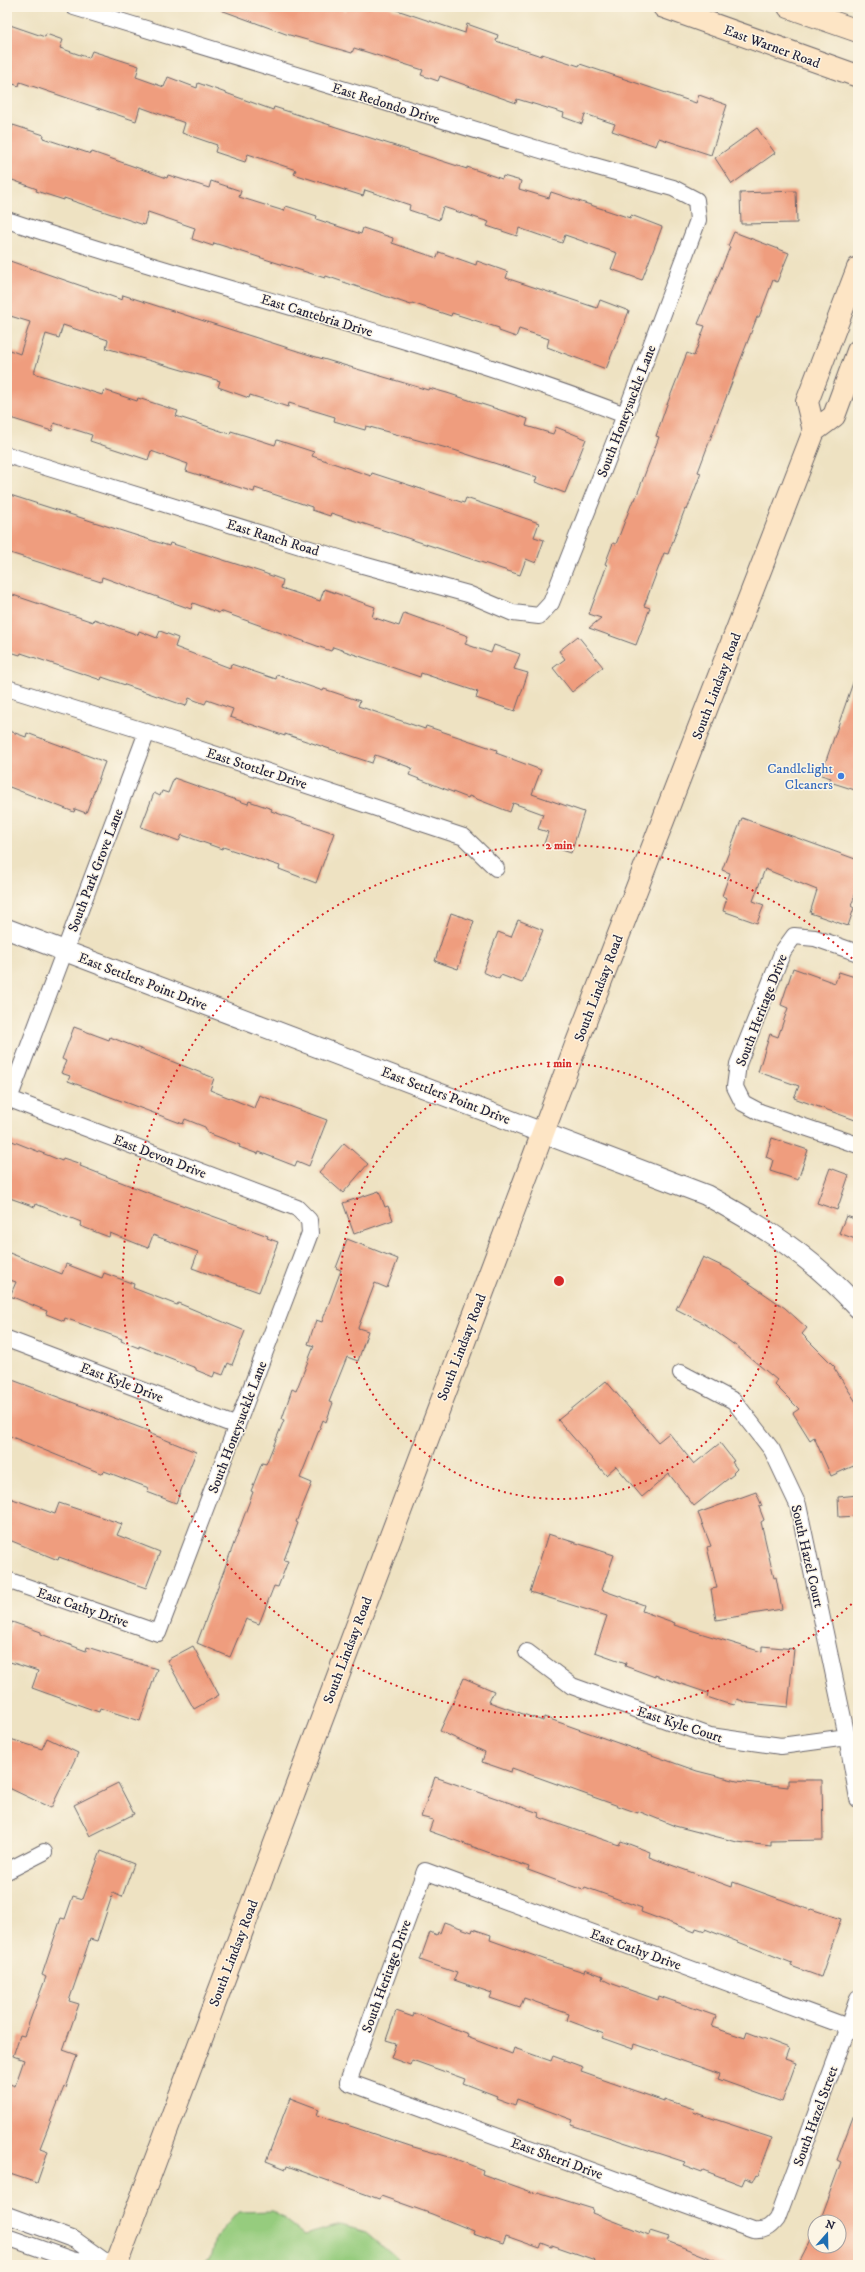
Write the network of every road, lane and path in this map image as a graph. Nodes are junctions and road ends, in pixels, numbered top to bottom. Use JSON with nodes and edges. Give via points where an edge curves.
{"nodes":[{"id":1,"x":74,"y":7,"type":"edge"},
{"id":2,"x":664,"y":7,"type":"edge"},
{"id":3,"x":789,"y":7,"type":"edge"},
{"id":4,"x":858,"y":31,"type":"edge"},
{"id":5,"x":858,"y":76,"type":"edge"},
{"id":6,"x":696,"y":200,"type":"joint"},
{"id":7,"x":7,"y":220,"type":"edge"},
{"id":8,"x":858,"y":268,"type":"edge"},
{"id":9,"x":858,"y":351,"type":"edge"},
{"id":10,"x":625,"y":415,"type":"junction"},
{"id":11,"x":814,"y":431,"type":"junction"},
{"id":12,"x":7,"y":455,"type":"edge"},
{"id":13,"x":540,"y":616,"type":"joint"},
{"id":14,"x":7,"y":688,"type":"edge"},
{"id":15,"x":147,"y":732,"type":"junction"},
{"id":16,"x":496,"y":868,"type":"dead end"},
{"id":17,"x":7,"y":929,"type":"edge"},
{"id":18,"x":64,"y":951,"type":"junction"},
{"id":19,"x":858,"y":953,"type":"edge"},
{"id":20,"x":8,"y":1098,"type":"edge"},
{"id":21,"x":544,"y":1132,"type":"junction"},
{"id":22,"x":858,"y":1145,"type":"edge"},
{"id":23,"x":309,"y":1220,"type":"joint"},
{"id":24,"x":858,"y":1308,"type":"edge"},
{"id":25,"x":7,"y":1339,"type":"edge"},
{"id":26,"x":681,"y":1373,"type":"dead end"},
{"id":27,"x":237,"y":1426,"type":"junction"},
{"id":28,"x":7,"y":1580,"type":"edge"},
{"id":29,"x":158,"y":1633,"type":"joint"},
{"id":30,"x":527,"y":1652,"type":"dead end"},
{"id":31,"x":854,"y":1734,"type":"edge"},
{"id":32,"x":858,"y":1799,"type":"edge"},
{"id":33,"x":44,"y":1852,"type":"dead end"},
{"id":34,"x":424,"y":1871,"type":"joint"},
{"id":35,"x":7,"y":1872,"type":"edge"},
{"id":36,"x":858,"y":1998,"type":"edge"},
{"id":37,"x":848,"y":2027,"type":"junction"},
{"id":38,"x":348,"y":2082,"type":"joint"},
{"id":39,"x":7,"y":2216,"type":"edge"},
{"id":40,"x":766,"y":2230,"type":"joint"},
{"id":41,"x":7,"y":2237,"type":"edge"},
{"id":42,"x":97,"y":2265,"type":"edge"},
{"id":43,"x":110,"y":2265,"type":"edge"},
{"id":44,"x":116,"y":2265,"type":"edge"}],
"edges":[{"from":1,"to":6,"type":"street","name":"East Redondo Drive","via":[[579,162],[674,188]]},
{"from":2,"to":5,"type":"main road","name":"East Warner Road"},
{"from":3,"to":4,"type":"main road"},
{"from":6,"to":10,"type":"street","name":"South Honeysuckle Lane","via":[[698,220]]},
{"from":7,"to":10,"type":"street","name":"East Cantebria Drive","via":[[556,389]]},
{"from":8,"to":11,"type":"main road","via":[[807,402]]},
{"from":9,"to":11,"type":"main road","via":[[834,416]]},
{"from":10,"to":13,"type":"street","name":"South Honeysuckle Lane","via":[[551,603]]},
{"from":11,"to":21,"type":"main road","name":"South Lindsay Road"},
{"from":12,"to":13,"type":"street","name":"East Ranch Road","via":[[352,562],[468,594],[512,613]]},
{"from":14,"to":15,"type":"street","name":"East Stottler Drive"},
{"from":15,"to":16,"type":"street","name":"East Stottler Drive","via":[[464,837]]},
{"from":15,"to":18,"type":"street","name":"South Park Grove Lane"},
{"from":17,"to":18,"type":"street","name":"East Settlers Point Drive"},
{"from":18,"to":20,"type":"street","name":"South Park Grove Lane"},
{"from":18,"to":21,"type":"street","name":"East Settlers Point Drive"},
{"from":19,"to":22,"type":"street","name":"South Heritage Drive","via":[[815,938],[794,936],[783,951],[738,1064],[735,1087],[743,1103],[760,1112]]},
{"from":20,"to":23,"type":"street","name":"East Devon Drive","via":[[297,1208]]},
{"from":21,"to":24,"type":"street","name":"East Settlers Point Drive","via":[[706,1195],[743,1215],[802,1254]]},
{"from":21,"to":44,"type":"main road","name":"South Lindsay Road"},
{"from":23,"to":27,"type":"street","name":"South Honeysuckle Lane","via":[[310,1233]]},
{"from":25,"to":27,"type":"street","name":"East Kyle Drive"},
{"from":26,"to":31,"type":"street","name":"South Hazel Court","via":[[734,1402],[772,1450],[798,1505]]},
{"from":27,"to":29,"type":"street","name":"South Honeysuckle Lane"},
{"from":28,"to":29,"type":"street","name":"East Cathy Drive"},
{"from":30,"to":31,"type":"street","name":"East Kyle Court","via":[[572,1686],[710,1736],[781,1746]]},
{"from":31,"to":32,"type":"street"},
{"from":33,"to":35,"type":"street"},
{"from":34,"to":37,"type":"street","name":"East Cathy Drive"},
{"from":34,"to":38,"type":"street","name":"South Heritage Drive"},
{"from":36,"to":37,"type":"street","name":"South Hazel Street"},
{"from":37,"to":40,"type":"street","name":"South Hazel Street","via":[[777,2219]]},
{"from":38,"to":40,"type":"street","name":"East Sherri Drive","via":[[754,2230]]},
{"from":39,"to":43,"type":"street","via":[[75,2240]]},
{"from":41,"to":42,"type":"street","via":[[72,2260]]}]}
